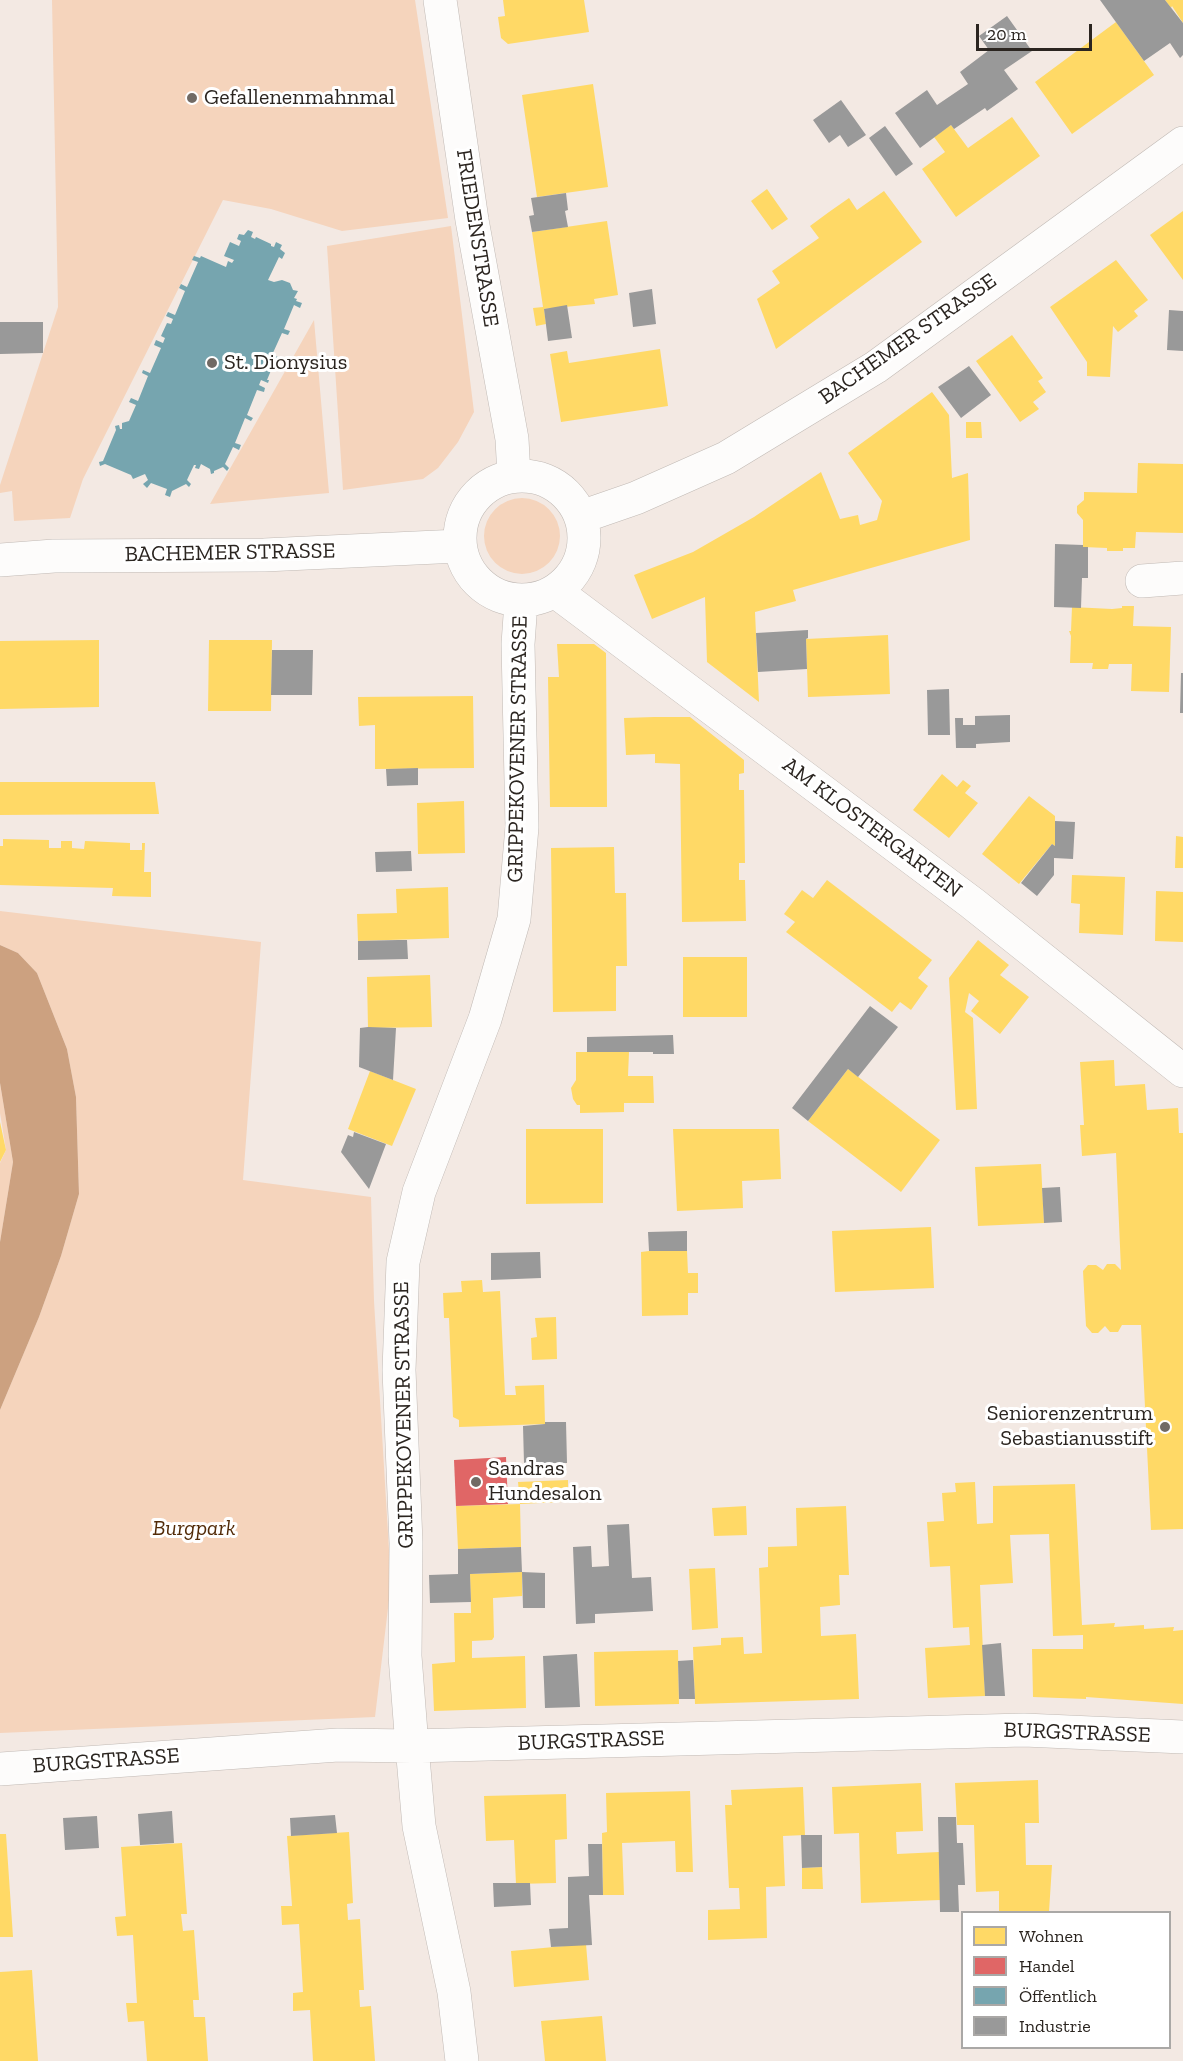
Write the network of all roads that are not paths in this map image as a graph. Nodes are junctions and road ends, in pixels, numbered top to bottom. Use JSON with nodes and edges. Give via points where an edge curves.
{"nodes":[{"id":1,"x":440,"y":0,"type":"edge"},
{"id":2,"x":1183,"y":143,"type":"edge"},
{"id":3,"x":513,"y":476,"type":"junction"},
{"id":4,"x":581,"y":517,"type":"junction"},
{"id":5,"x":459,"y":546,"type":"junction"},
{"id":6,"x":0,"y":560,"type":"edge"},
{"id":7,"x":1183,"y":578,"type":"edge"},
{"id":8,"x":1142,"y":581,"type":"dead end"},
{"id":9,"x":555,"y":591,"type":"junction"},
{"id":10,"x":521,"y":602,"type":"junction"},
{"id":11,"x":1183,"y":1071,"type":"edge"},
{"id":12,"x":1183,"y":1737,"type":"edge"},
{"id":13,"x":411,"y":1746,"type":"junction"},
{"id":14,"x":0,"y":1769,"type":"edge"},
{"id":15,"x":462,"y":2061,"type":"edge"}],
"edges":[{"from":1,"to":3,"type":"street","name":"FRIEDENSTRASSE","via":[[472,220],[512,439]]},
{"from":2,"to":4,"type":"street","name":"BACHEMER STRASSE","via":[[876,367],[726,458],[636,498]]},
{"from":3,"to":4,"type":"street","via":[[539,477],[559,487]]},
{"from":3,"to":5,"type":"street","via":[[492,482],[469,504],[460,524]]},
{"from":4,"to":9,"type":"street","via":[[585,531],[583,552],[572,577]]},
{"from":5,"to":6,"type":"street","name":"BACHEMER STRASSE","via":[[264,555]]},
{"from":5,"to":10,"type":"street","via":[[463,561],[481,586],[500,597]]},
{"from":7,"to":8,"type":"street"},
{"from":9,"to":10,"type":"street"},
{"from":9,"to":11,"type":"street","name":"AM KLOSTERGARTEN","via":[[972,903]]},
{"from":10,"to":13,"type":"street","name":"GRIPPEKOVENER STRASSE","via":[[518,644],[522,827],[513,919],[485,1019],[419,1192],[403,1262],[399,1370],[406,1543],[405,1656]]},
{"from":12,"to":13,"type":"street","name":"BURGSTRASSE","via":[[1024,1730]]},
{"from":13,"to":14,"type":"street","name":"BURGSTRASSE","via":[[338,1746]]},
{"from":13,"to":15,"type":"street","name":"GRIPPEKOVENER STRASSE","via":[[419,1826],[454,1992]]}]}
